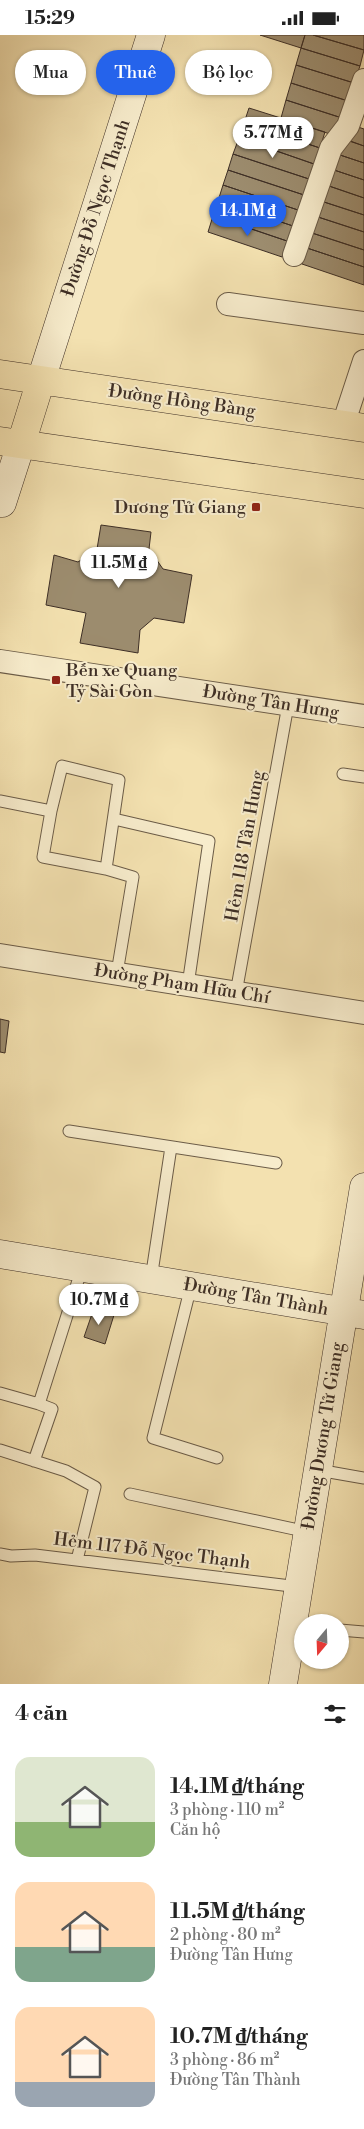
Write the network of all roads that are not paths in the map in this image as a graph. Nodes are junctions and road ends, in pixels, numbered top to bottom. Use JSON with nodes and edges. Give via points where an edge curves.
{"nodes":[{"id":1,"x":151,"y":35,"type":"edge"},
{"id":2,"x":364,"y":80,"type":"edge"},
{"id":3,"x":294,"y":255,"type":"dead end"},
{"id":4,"x":228,"y":304,"type":"dead end"},
{"id":5,"x":364,"y":323,"type":"edge"},
{"id":6,"x":364,"y":361,"type":"edge"},
{"id":7,"x":0,"y":374,"type":"edge"},
{"id":8,"x":41,"y":380,"type":"junction"},
{"id":9,"x":354,"y":426,"type":"edge"},
{"id":10,"x":11,"y":442,"type":"edge"},
{"id":11,"x":364,"y":494,"type":"edge"},
{"id":12,"x":2,"y":503,"type":"dead end"},
{"id":13,"x":0,"y":661,"type":"edge"},
{"id":14,"x":288,"y":705,"type":"junction"},
{"id":15,"x":364,"y":716,"type":"edge"},
{"id":16,"x":343,"y":774,"type":"dead end"},
{"id":17,"x":364,"y":777,"type":"edge"},
{"id":18,"x":0,"y":801,"type":"edge"},
{"id":19,"x":51,"y":811,"type":"junction"},
{"id":20,"x":114,"y":819,"type":"junction"},
{"id":21,"x":106,"y":869,"type":"junction"},
{"id":22,"x":0,"y":955,"type":"edge"},
{"id":23,"x":117,"y":973,"type":"junction"},
{"id":24,"x":188,"y":985,"type":"junction"},
{"id":25,"x":236,"y":993,"type":"junction"},
{"id":26,"x":364,"y":1013,"type":"edge"},
{"id":27,"x":69,"y":1131,"type":"dead end"},
{"id":28,"x":171,"y":1147,"type":"junction"},
{"id":29,"x":276,"y":1163,"type":"dead end"},
{"id":30,"x":364,"y":1187,"type":"edge"},
{"id":31,"x":0,"y":1254,"type":"edge"},
{"id":32,"x":82,"y":1267,"type":"junction"},
{"id":33,"x":151,"y":1279,"type":"junction"},
{"id":34,"x":190,"y":1286,"type":"junction"},
{"id":35,"x":354,"y":1314,"type":"edge"},
{"id":36,"x":0,"y":1393,"type":"edge"},
{"id":37,"x":39,"y":1405,"type":"junction"},
{"id":38,"x":0,"y":1450,"type":"edge"},
{"id":39,"x":218,"y":1458,"type":"dead end"},
{"id":40,"x":34,"y":1461,"type":"junction"},
{"id":41,"x":318,"y":1470,"type":"junction"},
{"id":42,"x":364,"y":1478,"type":"edge"},
{"id":43,"x":130,"y":1494,"type":"dead end"},
{"id":44,"x":308,"y":1531,"type":"junction"},
{"id":45,"x":0,"y":1554,"type":"edge"},
{"id":46,"x":77,"y":1560,"type":"junction"},
{"id":47,"x":299,"y":1587,"type":"junction"},
{"id":48,"x":298,"y":1614,"type":"edge"},
{"id":49,"x":349,"y":1630,"type":"edge"},
{"id":50,"x":364,"y":1632,"type":"edge"},
{"id":51,"x":294,"y":1641,"type":"edge"},
{"id":52,"x":283,"y":1684,"type":"edge"}],
"edges":[{"from":1,"to":8,"type":"street","name":"Đường Đỗ Ngọc Thạnh"},
{"from":2,"to":3,"type":"street","via":[[348,126],[331,148]]},
{"from":4,"to":5,"type":"street"},
{"from":6,"to":9,"type":"street"},
{"from":7,"to":8,"type":"main road","name":"Đường Hồng Bàng"},
{"from":8,"to":9,"type":"main road","name":"Đường Hồng Bàng"},
{"from":8,"to":10,"type":"main road"},
{"from":10,"to":11,"type":"main road"},
{"from":10,"to":12,"type":"street"},
{"from":13,"to":14,"type":"street","name":"Đường Tân Hưng"},
{"from":14,"to":15,"type":"street","name":"Đường Tân Hưng"},
{"from":14,"to":25,"type":"lane","name":"Hẻm 118 Tân Hưng"},
{"from":16,"to":17,"type":"lane"},
{"from":18,"to":19,"type":"lane"},
{"from":19,"to":20,"type":"lane","via":[[62,766],[120,780]]},
{"from":19,"to":21,"type":"lane","via":[[43,857]]},
{"from":20,"to":21,"type":"lane"},
{"from":20,"to":24,"type":"lane","via":[[209,841]]},
{"from":21,"to":23,"type":"lane","via":[[133,877]]},
{"from":22,"to":23,"type":"street","name":"Đường Phạm Hữu Chí"},
{"from":23,"to":24,"type":"street","name":"Đường Phạm Hữu Chí"},
{"from":24,"to":25,"type":"street","name":"Đường Phạm Hữu Chí"},
{"from":25,"to":26,"type":"street","name":"Đường Phạm Hữu Chí"},
{"from":27,"to":28,"type":"lane"},
{"from":28,"to":29,"type":"lane"},
{"from":28,"to":33,"type":"lane"},
{"from":30,"to":35,"type":"street","name":"Đường Dương Tử Giang"},
{"from":31,"to":32,"type":"street","name":"Đường Tân Thành"},
{"from":32,"to":33,"type":"street","name":"Đường Tân Thành"},
{"from":32,"to":37,"type":"lane"},
{"from":33,"to":34,"type":"street","name":"Đường Tân Thành"},
{"from":34,"to":35,"type":"street","name":"Đường Tân Thành"},
{"from":34,"to":39,"type":"lane","via":[[153,1437]]},
{"from":35,"to":41,"type":"street","name":"Đường Dương Tử Giang"},
{"from":36,"to":37,"type":"lane"},
{"from":37,"to":40,"type":"lane","via":[[52,1409]]},
{"from":38,"to":40,"type":"lane"},
{"from":40,"to":46,"type":"lane","via":[[66,1471],[95,1487]]},
{"from":41,"to":42,"type":"lane"},
{"from":41,"to":44,"type":"street","name":"Đường Dương Tử Giang"},
{"from":43,"to":44,"type":"lane"},
{"from":44,"to":47,"type":"street","name":"Đường Dương Tử Giang"},
{"from":45,"to":46,"type":"lane","name":"Hẻm 117 Đỗ Ngọc Thạnh"},
{"from":46,"to":47,"type":"lane","name":"Hẻm 117 Đỗ Ngọc Thạnh"},
{"from":47,"to":48,"type":"street","name":"Đường Dương Tử Giang"},
{"from":49,"to":50,"type":"lane"},
{"from":51,"to":52,"type":"street","name":"Đường Dương Tử Giang"}]}
